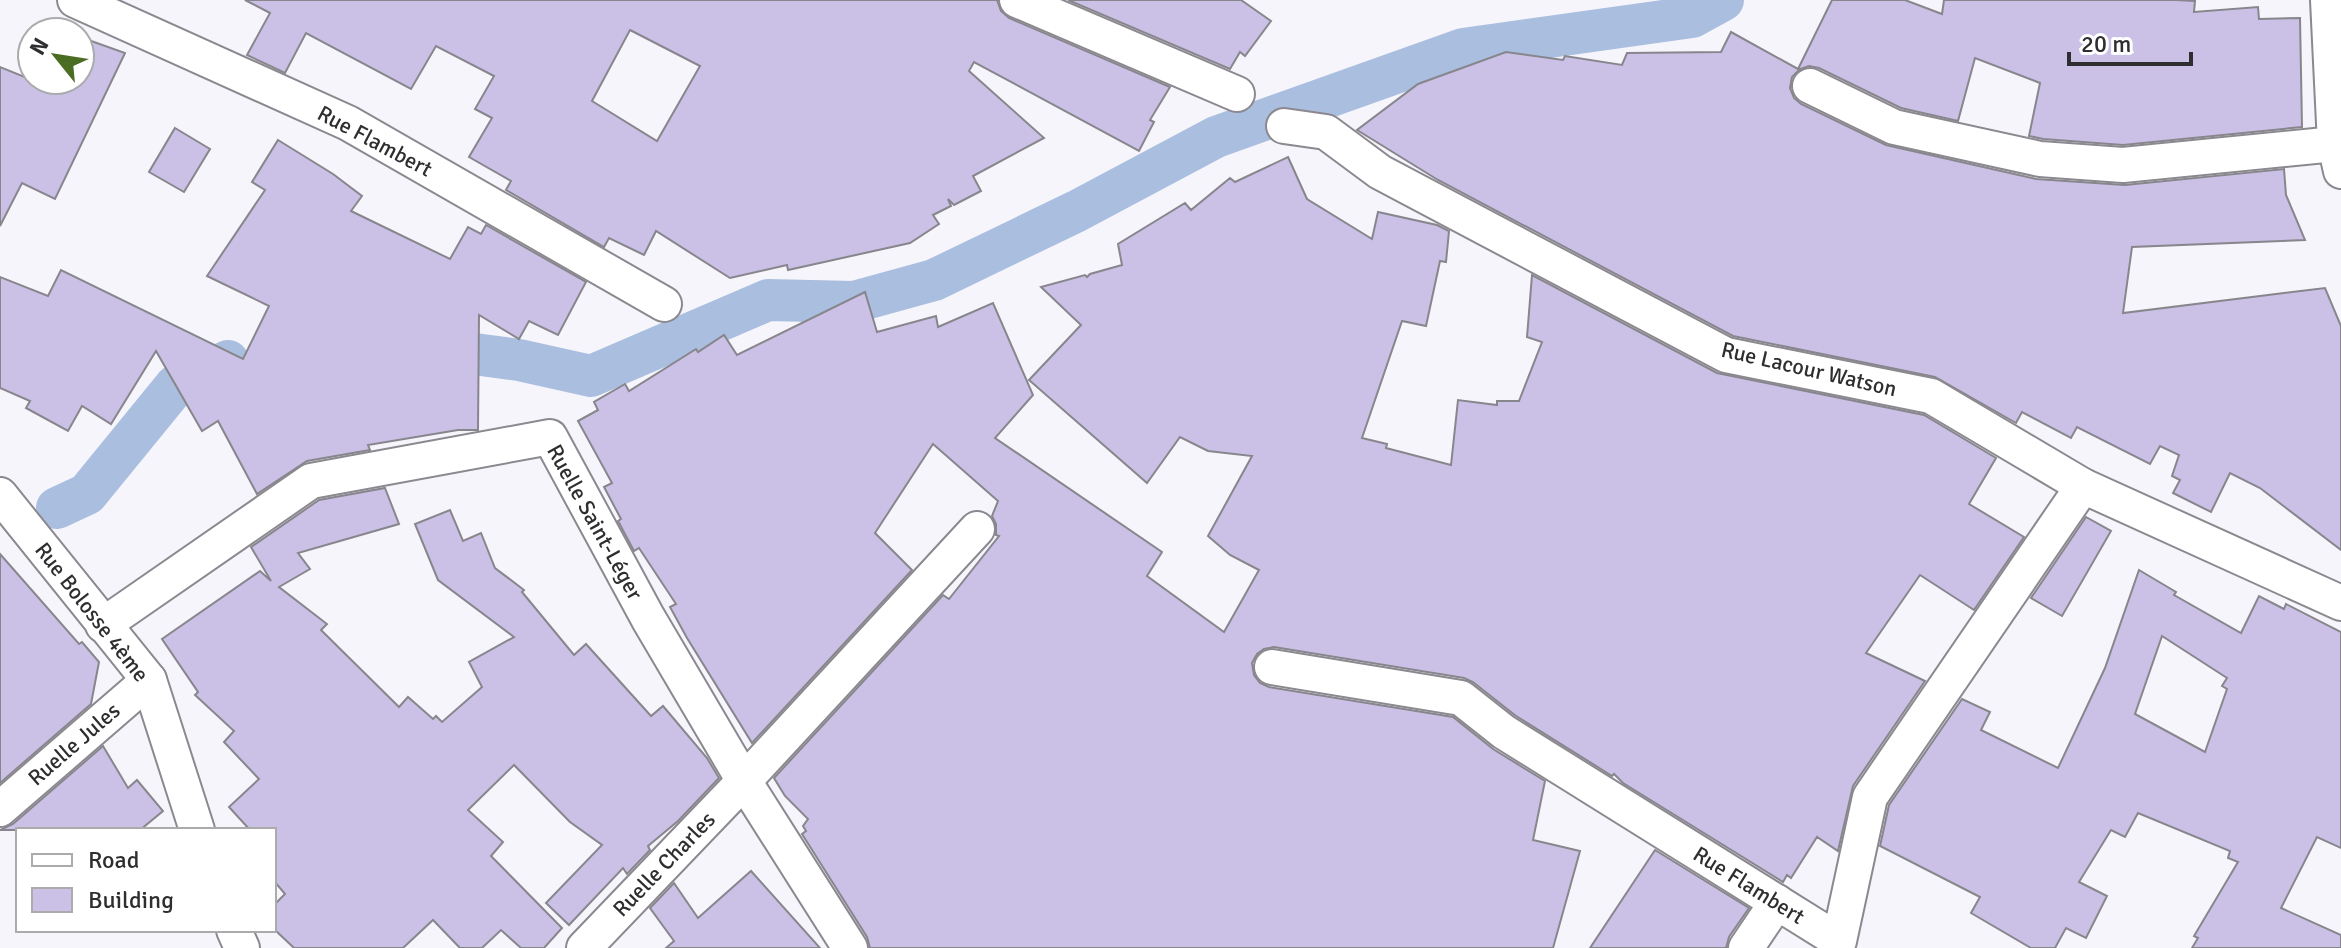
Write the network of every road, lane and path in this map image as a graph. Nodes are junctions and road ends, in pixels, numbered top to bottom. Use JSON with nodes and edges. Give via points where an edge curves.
{"nodes":[{"id":1,"x":75,"y":0,"type":"edge"},
{"id":2,"x":1017,"y":0,"type":"edge"},
{"id":3,"x":2328,"y":0,"type":"edge"},
{"id":4,"x":2336,"y":80,"type":"edge"},
{"id":5,"x":1810,"y":86,"type":"dead end"},
{"id":6,"x":1237,"y":94,"type":"dead end"},
{"id":7,"x":1284,"y":126,"type":"dead end"},
{"id":8,"x":2338,"y":158,"type":"edge"},
{"id":9,"x":664,"y":304,"type":"dead end"},
{"id":10,"x":2083,"y":486,"type":"junction"},
{"id":11,"x":0,"y":495,"type":"edge"},
{"id":12,"x":977,"y":529,"type":"dead end"},
{"id":13,"x":2341,"y":603,"type":"edge"},
{"id":14,"x":103,"y":625,"type":"junction"},
{"id":15,"x":1272,"y":667,"type":"dead end"},
{"id":16,"x":149,"y":680,"type":"junction"},
{"id":17,"x":744,"y":781,"type":"junction"},
{"id":18,"x":0,"y":809,"type":"edge"},
{"id":19,"x":196,"y":828,"type":"edge"},
{"id":20,"x":1777,"y":902,"type":"junction"},
{"id":21,"x":584,"y":948,"type":"edge"},
{"id":22,"x":850,"y":948,"type":"edge"},
{"id":23,"x":1746,"y":948,"type":"edge"}],
"edges":[{"from":1,"to":9,"type":"street","name":"Rue Flambert","via":[[348,123]]},
{"from":2,"to":6,"type":"street"},
{"from":3,"to":4,"type":"street"},
{"from":4,"to":8,"type":"street"},
{"from":5,"to":8,"type":"street","via":[[1894,127],[2040,159],[2123,165]]},
{"from":7,"to":10,"type":"street","name":"Rue Lacour Watson","via":[[1326,132],[1380,172],[1726,355],[1931,396]]},
{"from":10,"to":13,"type":"street","name":"Rue Lacour Watson"},
{"from":10,"to":20,"type":"street","name":"Rue Flambert","via":[[1870,797],[1839,941]]},
{"from":11,"to":14,"type":"street","name":"Rue Bolosse 4ème"},
{"from":12,"to":17,"type":"street","name":"Ruelle Charles"},
{"from":14,"to":16,"type":"street","name":"Rue Bolosse 4ème"},
{"from":14,"to":17,"type":"street","name":"Ruelle Saint-Léger","via":[[311,481],[550,437]]},
{"from":15,"to":20,"type":"street","name":"Rue Flambert","via":[[1461,698],[1504,732]]},
{"from":16,"to":18,"type":"street","name":"Ruelle Jules"},
{"from":16,"to":19,"type":"street","name":"Rue Bolosse 4ème"},
{"from":17,"to":21,"type":"street","name":"Ruelle Charles"},
{"from":17,"to":22,"type":"street","name":"Ruelle Saint-Léger"},
{"from":20,"to":23,"type":"street"}]}
